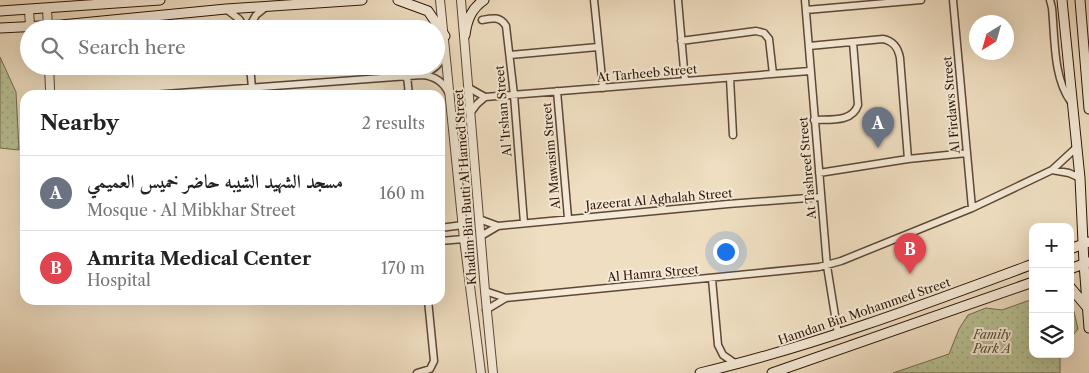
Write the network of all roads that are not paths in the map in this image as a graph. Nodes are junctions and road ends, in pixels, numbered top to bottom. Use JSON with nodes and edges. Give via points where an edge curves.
{"nodes":[{"id":1,"x":160,"y":0,"type":"edge"},
{"id":2,"x":362,"y":0,"type":"edge"},
{"id":3,"x":398,"y":0,"type":"edge"},
{"id":4,"x":440,"y":0,"type":"edge"},
{"id":5,"x":461,"y":0,"type":"edge"},
{"id":6,"x":484,"y":0,"type":"edge"},
{"id":7,"x":594,"y":0,"type":"edge"},
{"id":8,"x":678,"y":0,"type":"edge"},
{"id":9,"x":805,"y":0,"type":"edge"},
{"id":10,"x":921,"y":0,"type":"edge"},
{"id":11,"x":953,"y":0,"type":"edge"},
{"id":12,"x":1050,"y":0,"type":"edge"},
{"id":13,"x":1062,"y":0,"type":"edge"},
{"id":14,"x":1080,"y":0,"type":"edge"},
{"id":15,"x":145,"y":1,"type":"edge"},
{"id":16,"x":267,"y":7,"type":"junction"},
{"id":17,"x":46,"y":8,"type":"junction"},
{"id":18,"x":29,"y":9,"type":"junction"},
{"id":19,"x":226,"y":9,"type":"junction"},
{"id":20,"x":806,"y":10,"type":"junction"},
{"id":21,"x":0,"y":11,"type":"edge"},
{"id":22,"x":30,"y":20,"type":"edge"},
{"id":23,"x":47,"y":20,"type":"edge"},
{"id":24,"x":128,"y":20,"type":"edge"},
{"id":25,"x":240,"y":20,"type":"edge"},
{"id":26,"x":253,"y":20,"type":"edge"},
{"id":27,"x":434,"y":20,"type":"edge"},
{"id":28,"x":443,"y":20,"type":"edge"},
{"id":29,"x":482,"y":20,"type":"dead end"},
{"id":30,"x":20,"y":27,"type":"edge"},
{"id":31,"x":0,"y":28,"type":"edge"},
{"id":32,"x":465,"y":35,"type":"junction"},
{"id":33,"x":445,"y":36,"type":"edge"},
{"id":34,"x":681,"y":41,"type":"junction"},
{"id":35,"x":853,"y":42,"type":"junction"},
{"id":36,"x":809,"y":46,"type":"junction"},
{"id":37,"x":598,"y":47,"type":"junction"},
{"id":38,"x":446,"y":52,"type":"joint"},
{"id":39,"x":510,"y":55,"type":"junction"},
{"id":40,"x":810,"y":71,"type":"junction"},
{"id":41,"x":773,"y":74,"type":"junction"},
{"id":42,"x":49,"y":75,"type":"edge"},
{"id":43,"x":251,"y":75,"type":"edge"},
{"id":44,"x":422,"y":75,"type":"joint"},
{"id":45,"x":407,"y":76,"type":"junction"},
{"id":46,"x":730,"y":78,"type":"junction"},
{"id":47,"x":685,"y":81,"type":"junction"},
{"id":48,"x":1088,"y":82,"type":"edge"},
{"id":49,"x":252,"y":88,"type":"junction"},
{"id":50,"x":469,"y":88,"type":"junction"},
{"id":51,"x":603,"y":88,"type":"junction"},
{"id":52,"x":50,"y":89,"type":"edge"},
{"id":53,"x":223,"y":90,"type":"edge"},
{"id":54,"x":408,"y":90,"type":"edge"},
{"id":55,"x":557,"y":92,"type":"junction"},
{"id":56,"x":514,"y":95,"type":"junction"},
{"id":57,"x":450,"y":96,"type":"junction"},
{"id":58,"x":485,"y":97,"type":"junction"},
{"id":59,"x":1074,"y":105,"type":"junction"},
{"id":60,"x":1089,"y":106,"type":"edge"},
{"id":61,"x":471,"y":112,"type":"junction"},
{"id":62,"x":814,"y":120,"type":"junction"},
{"id":63,"x":733,"y":135,"type":"dead end"},
{"id":64,"x":1077,"y":147,"type":"junction"},
{"id":65,"x":967,"y":153,"type":"junction"},
{"id":66,"x":908,"y":159,"type":"junction"},
{"id":67,"x":1052,"y":170,"type":"junction"},
{"id":68,"x":819,"y":174,"type":"junction"},
{"id":69,"x":1080,"y":178,"type":"junction"},
{"id":70,"x":821,"y":197,"type":"junction"},
{"id":71,"x":972,"y":208,"type":"junction"},
{"id":72,"x":568,"y":218,"type":"junction"},
{"id":73,"x":479,"y":220,"type":"junction"},
{"id":74,"x":524,"y":224,"type":"junction"},
{"id":75,"x":463,"y":225,"type":"junction"},
{"id":76,"x":498,"y":226,"type":"junction"},
{"id":77,"x":445,"y":227,"type":"edge"},
{"id":78,"x":480,"y":236,"type":"junction"},
{"id":79,"x":464,"y":239,"type":"junction"},
{"id":80,"x":445,"y":241,"type":"edge"},
{"id":81,"x":1086,"y":243,"type":"edge"},
{"id":82,"x":1074,"y":248,"type":"edge"},
{"id":83,"x":1086,"y":263,"type":"edge"},
{"id":84,"x":1029,"y":265,"type":"edge"},
{"id":85,"x":826,"y":266,"type":"junction"},
{"id":86,"x":1073,"y":268,"type":"edge"},
{"id":87,"x":712,"y":279,"type":"junction"},
{"id":88,"x":1029,"y":283,"type":"edge"},
{"id":89,"x":485,"y":291,"type":"junction"},
{"id":90,"x":1074,"y":291,"type":"edge"},
{"id":91,"x":506,"y":298,"type":"junction"},
{"id":92,"x":428,"y":305,"type":"edge"},
{"id":93,"x":1087,"y":306,"type":"junction"},
{"id":94,"x":486,"y":310,"type":"junction"},
{"id":95,"x":1089,"y":328,"type":"edge"},
{"id":96,"x":838,"y":334,"type":"junction"},
{"id":97,"x":736,"y":364,"type":"junction"},
{"id":98,"x":417,"y":373,"type":"edge"},
{"id":99,"x":481,"y":373,"type":"edge"},
{"id":100,"x":493,"y":373,"type":"edge"},
{"id":101,"x":700,"y":373,"type":"edge"},
{"id":102,"x":772,"y":373,"type":"edge"}],
"edges":[{"from":1,"to":15,"type":"main road"},
{"from":2,"to":16,"type":"main road"},
{"from":3,"to":27,"type":"main road","via":[[428,11]]},
{"from":4,"to":28,"type":"street","name":"Khadim Bin Butti Al Hamed Street"},
{"from":5,"to":32,"type":"street","name":"Khadim Bin Butti Al Hamed Street"},
{"from":6,"to":32,"type":"main road","via":[[468,19]]},
{"from":7,"to":37,"type":"street"},
{"from":8,"to":34,"type":"street"},
{"from":9,"to":20,"type":"street","name":"At Tashreef Street"},
{"from":10,"to":20,"type":"street"},
{"from":11,"to":65,"type":"street","name":"Al Firdaws Street"},
{"from":12,"to":59,"type":"street","via":[[1059,77]]},
{"from":13,"to":59,"type":"main road"},
{"from":14,"to":48,"type":"main road"},
{"from":15,"to":17,"type":"main road"},
{"from":16,"to":19,"type":"main road"},
{"from":16,"to":26,"type":"street"},
{"from":17,"to":18,"type":"main road"},
{"from":17,"to":23,"type":"street"},
{"from":18,"to":21,"type":"main road"},
{"from":18,"to":22,"type":"street"},
{"from":19,"to":24,"type":"main road"},
{"from":19,"to":25,"type":"street"},
{"from":20,"to":36,"type":"street","name":"At Tashreef Street"},
{"from":29,"to":39,"type":"street","via":[[497,18],[504,23]]},
{"from":30,"to":31,"type":"main road"},
{"from":32,"to":50,"type":"street","name":"Khadim Bin Butti Al Hamed Street"},
{"from":33,"to":38,"type":"street","name":"Khadim Bin Butti Al Hamed Street"},
{"from":34,"to":41,"type":"street","via":[[764,32],[769,39]]},
{"from":34,"to":47,"type":"street"},
{"from":35,"to":36,"type":"street"},
{"from":35,"to":62,"type":"street","via":[[856,110],[848,117]]},
{"from":35,"to":66,"type":"street","via":[[883,39],[897,47]]},
{"from":36,"to":40,"type":"street","name":"At Tashreef Street"},
{"from":37,"to":39,"type":"street","name":"Al 'Irshan Street"},
{"from":37,"to":51,"type":"street"},
{"from":38,"to":57,"type":"street","name":"Khadim Bin Butti Al Hamed Street"},
{"from":39,"to":56,"type":"street","name":"Al 'Irshan Street"},
{"from":40,"to":41,"type":"street","name":"At Tarheeb Street"},
{"from":40,"to":62,"type":"street","name":"At Tashreef Street"},
{"from":41,"to":46,"type":"street","name":"At Tarheeb Street"},
{"from":42,"to":52,"type":"street"},
{"from":43,"to":49,"type":"street"},
{"from":44,"to":45,"type":"street"},
{"from":44,"to":57,"type":"street","via":[[439,80]]},
{"from":45,"to":49,"type":"street"},
{"from":45,"to":54,"type":"street"},
{"from":46,"to":47,"type":"street","name":"At Tarheeb Street"},
{"from":46,"to":63,"type":"street"},
{"from":47,"to":51,"type":"street","name":"At Tarheeb Street"},
{"from":48,"to":60,"type":"main road"},
{"from":49,"to":53,"type":"street"},
{"from":50,"to":58,"type":"street"},
{"from":50,"to":61,"type":"street","name":"Khadim Bin Butti Al Hamed Street"},
{"from":51,"to":55,"type":"street","name":"At Tarheeb Street"},
{"from":55,"to":56,"type":"street","name":"At Tarheeb Street"},
{"from":55,"to":72,"type":"street","name":"Al Mawasim Street"},
{"from":56,"to":58,"type":"street","name":"At Tarheeb Street"},
{"from":56,"to":74,"type":"street","name":"Al 'Irshan Street"},
{"from":57,"to":75,"type":"street","name":"Khadim Bin Butti Al Hamed Street"},
{"from":58,"to":61,"type":"street"},
{"from":59,"to":64,"type":"main road"},
{"from":61,"to":73,"type":"street","name":"Khadim Bin Butti Al Hamed Street"},
{"from":62,"to":68,"type":"street","name":"At Tashreef Street"},
{"from":64,"to":67,"type":"street","name":"Al Hamra Street"},
{"from":64,"to":69,"type":"main road"},
{"from":65,"to":66,"type":"street"},
{"from":65,"to":71,"type":"street","name":"Al Firdaws Street"},
{"from":66,"to":68,"type":"street"},
{"from":67,"to":69,"type":"street"},
{"from":67,"to":71,"type":"street","name":"Al Hamra Street"},
{"from":68,"to":70,"type":"street","name":"At Tashreef Street"},
{"from":69,"to":81,"type":"main road"},
{"from":70,"to":72,"type":"street","name":"Jazeerat Al Aghalah Street"},
{"from":70,"to":85,"type":"street","name":"At Tashreef Street"},
{"from":71,"to":85,"type":"street","name":"Al Hamra Street"},
{"from":72,"to":74,"type":"street","name":"Jazeerat Al Aghalah Street"},
{"from":73,"to":76,"type":"street","name":"Jazeerat Al Aghalah Street"},
{"from":73,"to":78,"type":"street","name":"Khadim Bin Butti Al Hamed Street"},
{"from":74,"to":76,"type":"street","name":"Jazeerat Al Aghalah Street"},
{"from":75,"to":77,"type":"street"},
{"from":75,"to":79,"type":"street","name":"Khadim Bin Butti Al Hamed Street"},
{"from":76,"to":78,"type":"street","name":"Jazeerat Al Aghalah Street"},
{"from":78,"to":89,"type":"street","name":"Khadim Bin Butti Al Hamed Street"},
{"from":79,"to":80,"type":"street"},
{"from":79,"to":99,"type":"street","name":"Khadim Bin Butti Al Hamed Street"},
{"from":81,"to":82,"type":"main road"},
{"from":81,"to":83,"type":"main road"},
{"from":83,"to":86,"type":"main road"},
{"from":83,"to":93,"type":"main road"},
{"from":84,"to":96,"type":"main road","name":"Hamdan Bin Mohammed Street"},
{"from":85,"to":87,"type":"street","name":"Al Hamra Street"},
{"from":85,"to":96,"type":"street","name":"At Tashreef Street"},
{"from":87,"to":91,"type":"street","name":"Al Hamra Street"},
{"from":87,"to":97,"type":"street","via":[[718,345],[723,355]]},
{"from":88,"to":102,"type":"main road"},
{"from":89,"to":91,"type":"street","name":"Al Hamra Street"},
{"from":89,"to":94,"type":"street","name":"Khadim Bin Butti Al Hamed Street"},
{"from":90,"to":93,"type":"main road"},
{"from":91,"to":94,"type":"street","name":"Al Hamra Street"},
{"from":92,"to":98,"type":"street","via":[[434,361],[430,369]]},
{"from":93,"to":95,"type":"main road"},
{"from":94,"to":100,"type":"street","name":"Khadim Bin Butti Al Hamed Street"},
{"from":96,"to":97,"type":"main road","name":"Hamdan Bin Mohammed Street"},
{"from":97,"to":101,"type":"main road","name":"Hamdan Bin Mohammed Street"}]}
